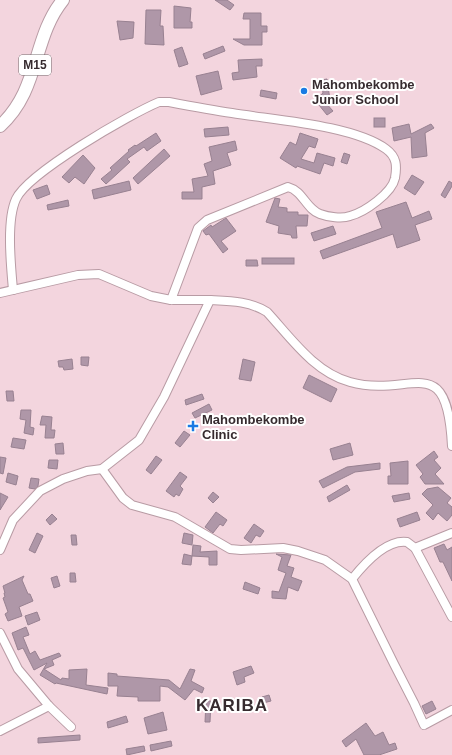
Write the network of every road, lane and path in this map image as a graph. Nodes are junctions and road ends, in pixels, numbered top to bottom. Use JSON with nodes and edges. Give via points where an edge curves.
{"nodes":[{"id":1,"x":63,"y":0,"type":"edge"},
{"id":2,"x":0,"y":126,"type":"edge"},
{"id":3,"x":13,"y":290,"type":"junction"},
{"id":4,"x":0,"y":293,"type":"edge"},
{"id":5,"x":171,"y":300,"type":"junction"},
{"id":6,"x":210,"y":300,"type":"junction"},
{"id":7,"x":452,"y":446,"type":"edge"},
{"id":8,"x":102,"y":469,"type":"junction"},
{"id":9,"x":452,"y":533,"type":"edge"},
{"id":10,"x":415,"y":548,"type":"junction"},
{"id":11,"x":0,"y":550,"type":"edge"},
{"id":12,"x":352,"y":579,"type":"junction"},
{"id":13,"x":452,"y":618,"type":"edge"},
{"id":14,"x":0,"y":633,"type":"edge"},
{"id":15,"x":49,"y":706,"type":"junction"},
{"id":16,"x":451,"y":712,"type":"edge"},
{"id":17,"x":71,"y":727,"type":"dead end"},
{"id":18,"x":0,"y":731,"type":"edge"}],
"edges":[{"from":1,"to":2,"type":"main road","number":"M15","via":[[47,28],[25,93]]},
{"from":3,"to":4,"type":"street"},
{"from":3,"to":5,"type":"street","via":[[78,275],[99,274],[151,296]]},
{"from":3,"to":5,"type":"street","via":[[10,234],[16,200],[23,188],[93,138],[159,102],[340,131],[372,141],[386,149],[394,158],[397,165],[394,183],[370,206],[350,217],[320,214],[312,210],[296,191],[288,187],[207,220],[198,228]]},
{"from":5,"to":6,"type":"street"},
{"from":6,"to":7,"type":"street","via":[[258,306],[267,312],[314,362],[349,382],[374,386],[424,382],[437,388],[444,398],[451,422]]},
{"from":6,"to":8,"type":"street","via":[[164,397],[139,440]]},
{"from":8,"to":11,"type":"street","via":[[63,479],[40,491],[13,520]]},
{"from":8,"to":12,"type":"street","via":[[123,498],[132,505],[175,517],[230,549],[283,548],[298,551],[325,560]]},
{"from":9,"to":10,"type":"street"},
{"from":10,"to":12,"type":"street","via":[[407,542],[393,543],[374,556]]},
{"from":10,"to":13,"type":"street"},
{"from":12,"to":16,"type":"street","via":[[424,725]]},
{"from":14,"to":15,"type":"street","via":[[18,670]]},
{"from":15,"to":17,"type":"street"},
{"from":15,"to":18,"type":"street"}]}
